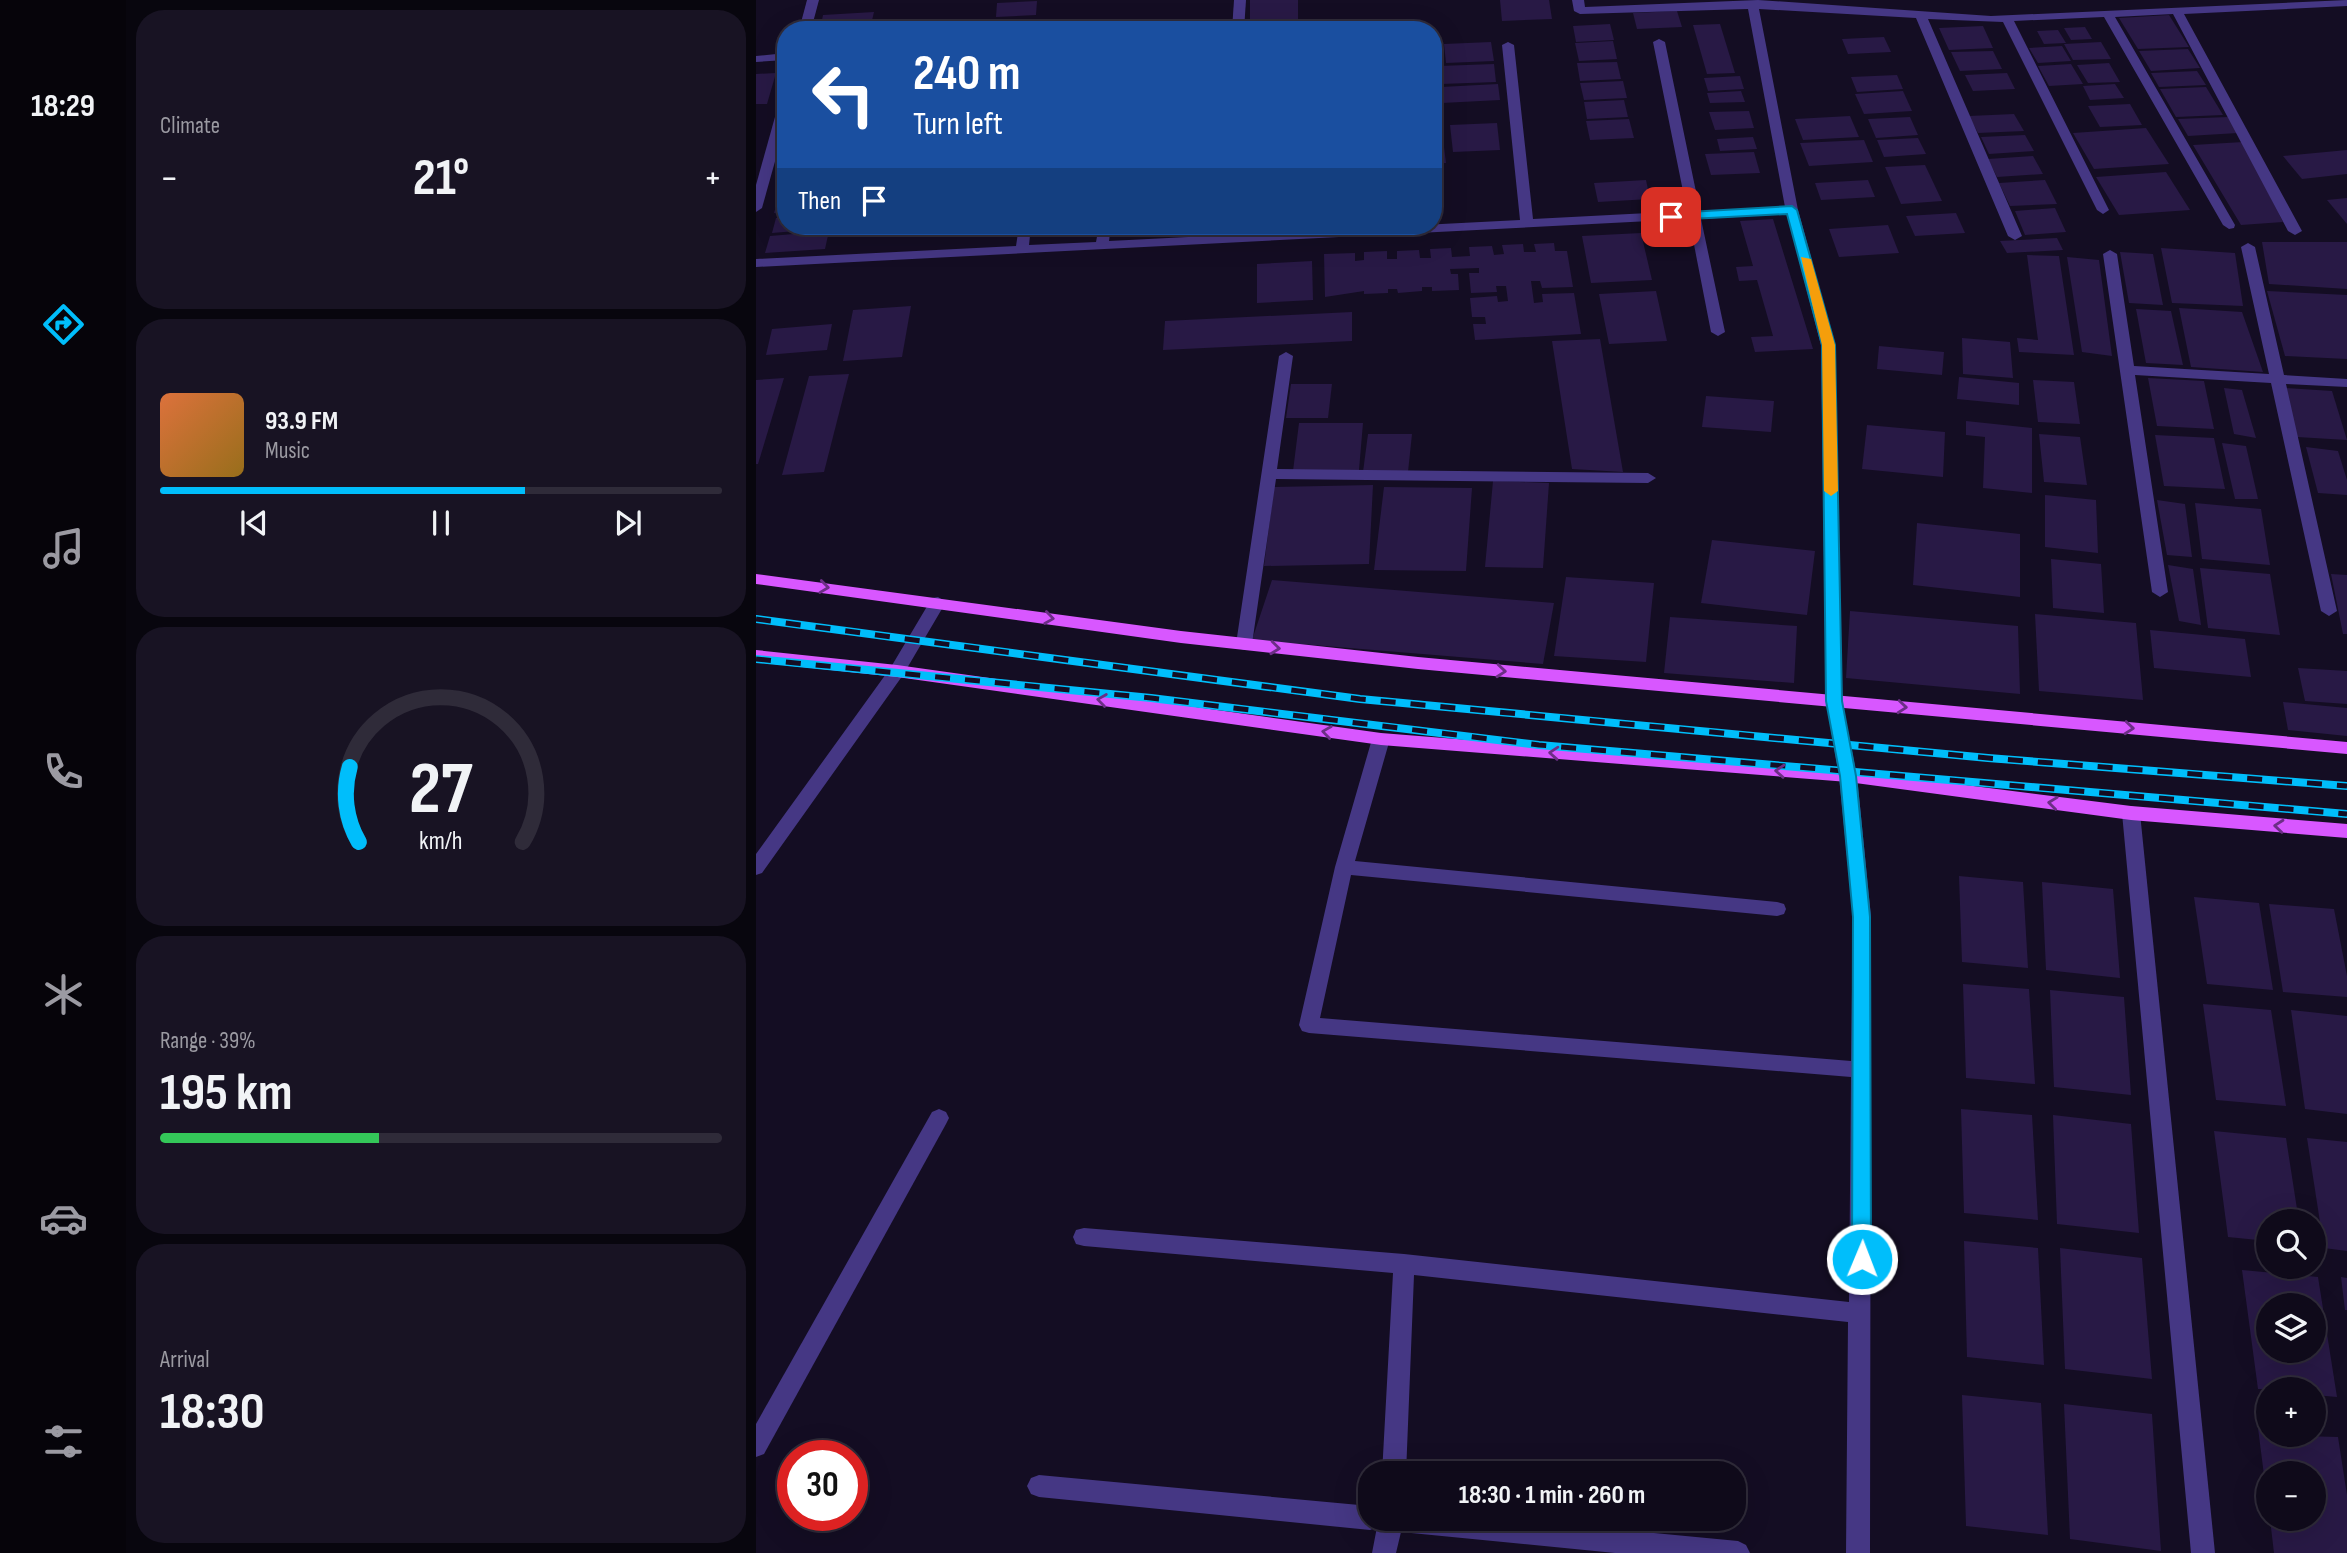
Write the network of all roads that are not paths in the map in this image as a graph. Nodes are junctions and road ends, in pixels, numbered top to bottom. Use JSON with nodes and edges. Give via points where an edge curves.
{"nodes":[{"id":1,"x":813,"y":0,"type":"edge"},
{"id":2,"x":1240,"y":0,"type":"edge"},
{"id":3,"x":1578,"y":0,"type":"edge"},
{"id":4,"x":1753,"y":2,"type":"edge"},
{"id":5,"x":2347,"y":3,"type":"edge"},
{"id":6,"x":2177,"y":12,"type":"junction"},
{"id":7,"x":1920,"y":14,"type":"junction"},
{"id":8,"x":2108,"y":14,"type":"junction"},
{"id":9,"x":2007,"y":18,"type":"junction"},
{"id":10,"x":807,"y":21,"type":"edge"},
{"id":11,"x":1239,"y":21,"type":"edge"},
{"id":12,"x":1658,"y":42,"type":"dead end"},
{"id":13,"x":1508,"y":45,"type":"dead end"},
{"id":14,"x":777,"y":57,"type":"edge"},
{"id":15,"x":756,"y":59,"type":"edge"},
{"id":16,"x":777,"y":132,"type":"edge"},
{"id":17,"x":756,"y":208,"type":"edge"},
{"id":18,"x":1792,"y":210,"type":"junction"},
{"id":19,"x":2103,"y":210,"type":"dead end"},
{"id":20,"x":1695,"y":216,"type":"junction"},
{"id":21,"x":1527,"y":224,"type":"junction"},
{"id":22,"x":2229,"y":225,"type":"dead end"},
{"id":23,"x":1442,"y":226,"type":"edge"},
{"id":24,"x":2295,"y":231,"type":"dead end"},
{"id":25,"x":1023,"y":235,"type":"edge"},
{"id":26,"x":1104,"y":235,"type":"edge"},
{"id":27,"x":1201,"y":235,"type":"edge"},
{"id":28,"x":2015,"y":236,"type":"dead end"},
{"id":29,"x":1102,"y":245,"type":"junction"},
{"id":30,"x":2248,"y":247,"type":"dead end"},
{"id":31,"x":1021,"y":249,"type":"junction"},
{"id":32,"x":2110,"y":254,"type":"dead end"},
{"id":33,"x":756,"y":263,"type":"edge"},
{"id":34,"x":1718,"y":332,"type":"dead end"},
{"id":35,"x":1286,"y":356,"type":"dead end"},
{"id":36,"x":2129,"y":370,"type":"junction"},
{"id":37,"x":2276,"y":380,"type":"junction"},
{"id":38,"x":2347,"y":383,"type":"edge"},
{"id":39,"x":1269,"y":474,"type":"junction"},
{"id":40,"x":1648,"y":478,"type":"dead end"},
{"id":41,"x":756,"y":579,"type":"edge"},
{"id":42,"x":2160,"y":592,"type":"dead end"},
{"id":43,"x":939,"y":602,"type":"junction"},
{"id":44,"x":2329,"y":611,"type":"dead end"},
{"id":45,"x":1244,"y":644,"type":"junction"},
{"id":46,"x":756,"y":656,"type":"edge"},
{"id":47,"x":897,"y":671,"type":"junction"},
{"id":48,"x":1834,"y":701,"type":"junction"},
{"id":49,"x":1381,"y":739,"type":"junction"},
{"id":50,"x":2347,"y":748,"type":"edge"},
{"id":51,"x":1848,"y":776,"type":"junction"},
{"id":52,"x":2131,"y":813,"type":"junction"},
{"id":53,"x":2347,"y":833,"type":"edge"},
{"id":54,"x":1344,"y":867,"type":"junction"},
{"id":55,"x":756,"y":868,"type":"edge"},
{"id":56,"x":1777,"y":909,"type":"dead end"},
{"id":57,"x":1863,"y":1070,"type":"junction"},
{"id":58,"x":939,"y":1118,"type":"dead end"},
{"id":59,"x":1084,"y":1237,"type":"dead end"},
{"id":60,"x":1405,"y":1265,"type":"junction"},
{"id":61,"x":1861,"y":1313,"type":"junction"},
{"id":62,"x":756,"y":1446,"type":"edge"},
{"id":63,"x":1395,"y":1461,"type":"edge"},
{"id":64,"x":1039,"y":1486,"type":"dead end"},
{"id":65,"x":1358,"y":1517,"type":"edge"},
{"id":66,"x":1389,"y":1531,"type":"edge"},
{"id":67,"x":1514,"y":1531,"type":"edge"},
{"id":68,"x":1384,"y":1553,"type":"edge"},
{"id":69,"x":1738,"y":1553,"type":"edge"},
{"id":70,"x":1858,"y":1553,"type":"edge"},
{"id":71,"x":2203,"y":1553,"type":"edge"}],
"edges":[{"from":1,"to":10,"type":"street"},
{"from":2,"to":11,"type":"street"},
{"from":3,"to":4,"type":"street","via":[[1580,11]]},
{"from":4,"to":7,"type":"street"},
{"from":4,"to":18,"type":"street"},
{"from":5,"to":6,"type":"street"},
{"from":6,"to":8,"type":"street"},
{"from":6,"to":24,"type":"street"},
{"from":7,"to":9,"type":"street"},
{"from":7,"to":28,"type":"street"},
{"from":8,"to":9,"type":"street"},
{"from":8,"to":22,"type":"street"},
{"from":9,"to":19,"type":"street"},
{"from":12,"to":20,"type":"street"},
{"from":13,"to":21,"type":"street"},
{"from":14,"to":15,"type":"street"},
{"from":16,"to":17,"type":"street"},
{"from":18,"to":20,"type":"street"},
{"from":18,"to":48,"type":"street","via":[[1828,345]]},
{"from":20,"to":21,"type":"street"},
{"from":20,"to":34,"type":"street"},
{"from":21,"to":23,"type":"street"},
{"from":25,"to":31,"type":"street"},
{"from":26,"to":29,"type":"street"},
{"from":27,"to":29,"type":"street"},
{"from":29,"to":31,"type":"street"},
{"from":30,"to":37,"type":"street"},
{"from":31,"to":33,"type":"street"},
{"from":32,"to":36,"type":"street"},
{"from":35,"to":39,"type":"street"},
{"from":36,"to":37,"type":"street"},
{"from":36,"to":42,"type":"street"},
{"from":37,"to":38,"type":"street"},
{"from":37,"to":44,"type":"street"},
{"from":39,"to":40,"type":"street"},
{"from":39,"to":45,"type":"street"},
{"from":41,"to":43,"type":"main road","one_way":true},
{"from":43,"to":45,"type":"main road","one_way":true},
{"from":43,"to":47,"type":"street"},
{"from":45,"to":48,"type":"main road","one_way":true},
{"from":46,"to":47,"type":"main road"},
{"from":49,"to":47,"type":"main road","one_way":true},
{"from":47,"to":55,"type":"street"},
{"from":48,"to":50,"type":"main road","one_way":true},
{"from":48,"to":51,"type":"street"},
{"from":51,"to":49,"type":"main road","one_way":true},
{"from":49,"to":54,"type":"street"},
{"from":52,"to":51,"type":"main road","one_way":true},
{"from":51,"to":57,"type":"street","via":[[1862,917]]},
{"from":53,"to":52,"type":"main road","one_way":true},
{"from":52,"to":71,"type":"street"},
{"from":54,"to":56,"type":"street"},
{"from":54,"to":57,"type":"street","via":[[1309,1025]]},
{"from":57,"to":61,"type":"street"},
{"from":58,"to":62,"type":"street"},
{"from":59,"to":60,"type":"street"},
{"from":60,"to":61,"type":"street"},
{"from":60,"to":63,"type":"street"},
{"from":61,"to":70,"type":"street"},
{"from":64,"to":65,"type":"street"},
{"from":66,"to":68,"type":"street"},
{"from":67,"to":69,"type":"street"}]}
